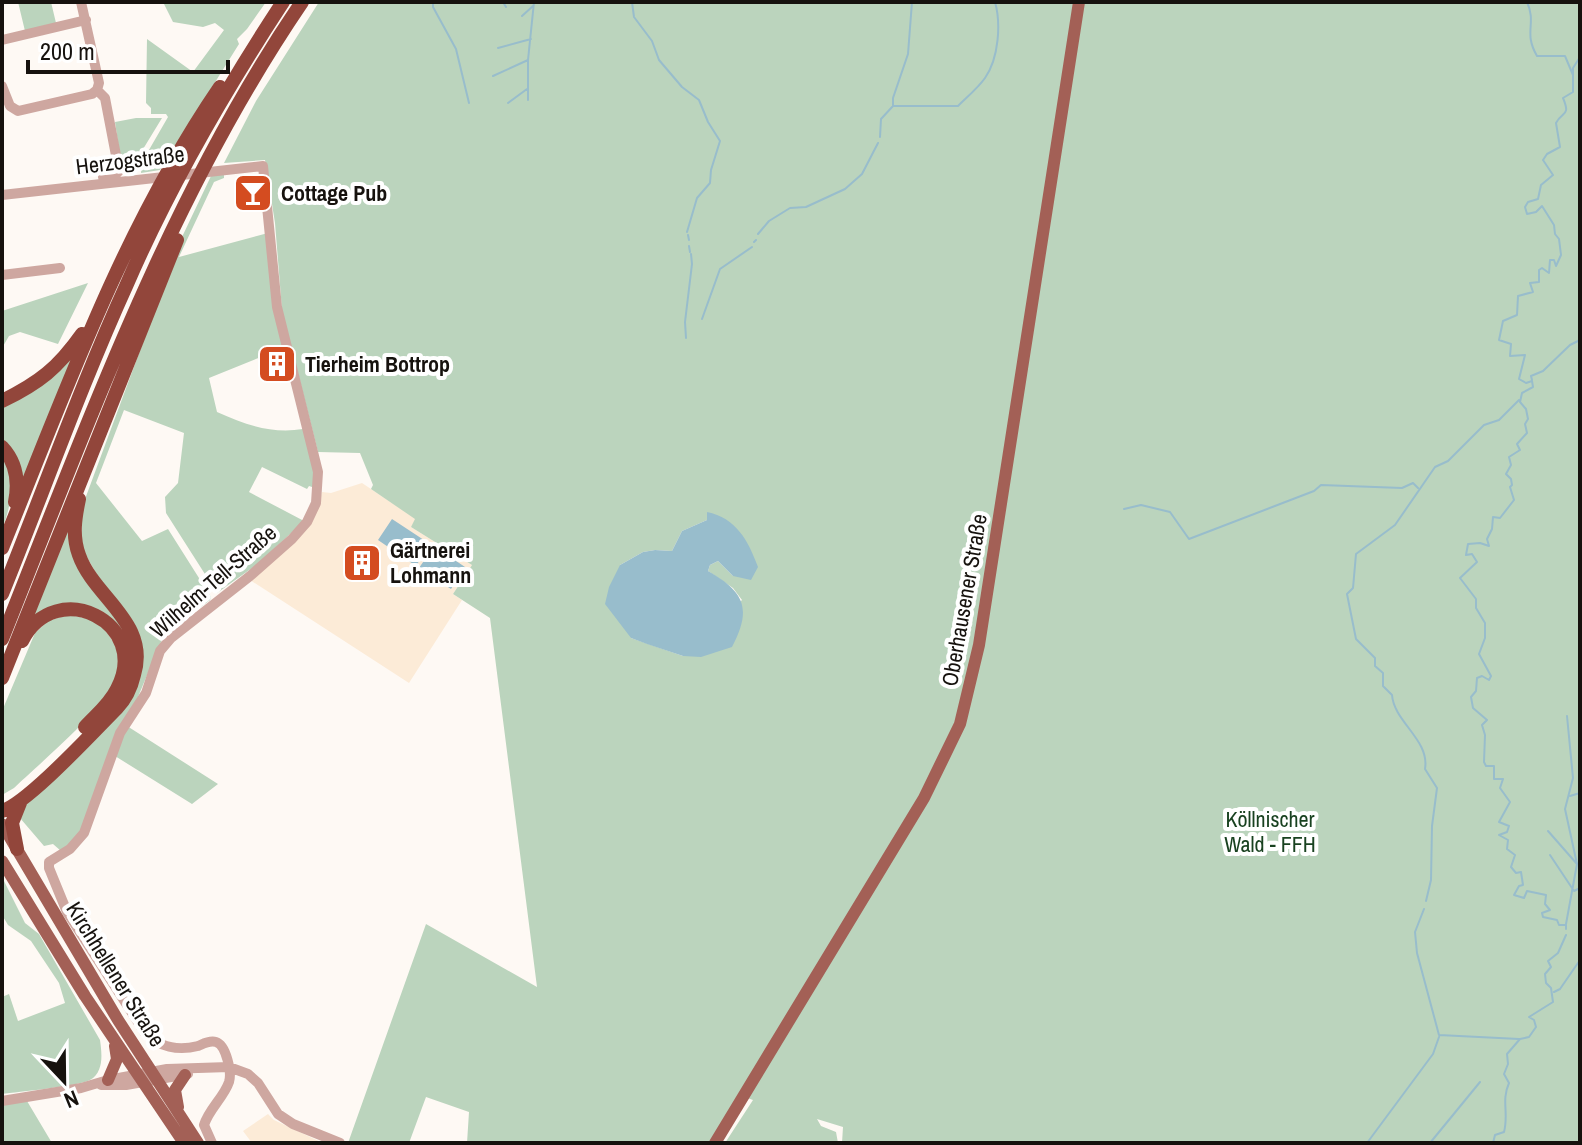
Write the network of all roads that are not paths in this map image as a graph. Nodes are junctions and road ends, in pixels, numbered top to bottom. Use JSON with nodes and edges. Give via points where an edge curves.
{"nodes":[{"id":1,"x":81,"y":2,"type":"edge"},
{"id":2,"x":283,"y":2,"type":"edge"},
{"id":3,"x":302,"y":2,"type":"edge"},
{"id":4,"x":1079,"y":2,"type":"edge"},
{"id":5,"x":86,"y":20,"type":"junction"},
{"id":6,"x":2,"y":40,"type":"edge"},
{"id":7,"x":246,"y":59,"type":"junction"},
{"id":8,"x":2,"y":86,"type":"edge"},
{"id":9,"x":97,"y":90,"type":"junction"},
{"id":10,"x":224,"y":130,"type":"junction"},
{"id":11,"x":263,"y":166,"type":"joint"},
{"id":12,"x":71,"y":188,"type":"junction"},
{"id":13,"x":2,"y":195,"type":"edge"},
{"id":14,"x":60,"y":268,"type":"dead end"},
{"id":15,"x":2,"y":275,"type":"edge"},
{"id":16,"x":94,"y":318,"type":"junction"},
{"id":17,"x":2,"y":401,"type":"edge"},
{"id":18,"x":99,"y":438,"type":"junction"},
{"id":19,"x":2,"y":447,"type":"edge"},
{"id":20,"x":2,"y":536,"type":"edge"},
{"id":21,"x":2,"y":548,"type":"edge"},
{"id":22,"x":2,"y":594,"type":"edge"},
{"id":23,"x":2,"y":639,"type":"edge"},
{"id":24,"x":2,"y":680,"type":"edge"},
{"id":25,"x":21,"y":800,"type":"junction"},
{"id":26,"x":2,"y":803,"type":"edge"},
{"id":27,"x":2,"y":811,"type":"edge"},
{"id":28,"x":2,"y":824,"type":"edge"},
{"id":29,"x":17,"y":849,"type":"junction"},
{"id":30,"x":2,"y":861,"type":"edge"},
{"id":31,"x":49,"y":862,"type":"joint"},
{"id":32,"x":113,"y":1039,"type":"junction"},
{"id":33,"x":211,"y":1067,"type":"junction"},
{"id":34,"x":229,"y":1067,"type":"junction"},
{"id":35,"x":185,"y":1075,"type":"junction"},
{"id":36,"x":154,"y":1076,"type":"junction"},
{"id":37,"x":140,"y":1079,"type":"junction"},
{"id":38,"x":102,"y":1082,"type":"junction"},
{"id":39,"x":2,"y":1101,"type":"edge"},
{"id":40,"x":179,"y":1114,"type":"junction"},
{"id":41,"x":184,"y":1143,"type":"edge"},
{"id":42,"x":198,"y":1143,"type":"edge"},
{"id":43,"x":212,"y":1143,"type":"edge"},
{"id":44,"x":340,"y":1143,"type":"edge"},
{"id":45,"x":715,"y":1143,"type":"edge"}],
"edges":[{"from":1,"to":5,"type":"street"},
{"from":2,"to":7,"type":"highway"},
{"from":3,"to":10,"type":"highway"},
{"from":4,"to":45,"type":"main road","name":"Oberhausener Straße","via":[[965,708],[944,760],[901,838]]},
{"from":5,"to":6,"type":"street"},
{"from":5,"to":9,"type":"street"},
{"from":7,"to":16,"type":"highway","via":[[227,77],[167,170]]},
{"from":7,"to":22,"type":"highway","via":[[186,163],[127,283]]},
{"from":8,"to":9,"type":"street","via":[[10,106],[18,111]]},
{"from":9,"to":12,"type":"street","via":[[105,98],[119,171],[75,181]]},
{"from":10,"to":18,"type":"highway","via":[[223,148],[171,252]]},
{"from":10,"to":23,"type":"highway","via":[[146,284]]},
{"from":11,"to":12,"type":"street","name":"Herzogstraße"},
{"from":11,"to":31,"type":"street","name":"Wilhelm-Tell-Straße","via":[[277,307],[318,472],[316,503],[292,539],[160,651],[146,693],[120,733],[84,833]]},
{"from":12,"to":13,"type":"street","name":"Herzogstraße"},
{"from":14,"to":15,"type":"street"},
{"from":16,"to":17,"type":"highway","via":[[58,366]]},
{"from":16,"to":21,"type":"highway"},
{"from":18,"to":24,"type":"highway"},
{"from":18,"to":25,"type":"highway","via":[[80,494],[76,545],[89,575],[128,622],[136,669],[122,703]]},
{"from":19,"to":20,"type":"highway","via":[[15,467],[17,484]]},
{"from":24,"to":26,"type":"highway","via":[[27,632],[57,611],[80,609],[101,617],[122,647],[122,678],[112,698]]},
{"from":25,"to":27,"type":"highway"},
{"from":25,"to":29,"type":"highway","via":[[12,823]]},
{"from":28,"to":29,"type":"main road","name":"Kirchhellener Straße"},
{"from":29,"to":36,"type":"main road","name":"Kirchhellener Straße"},
{"from":30,"to":32,"type":"main road","name":"Kirchhellener Straße"},
{"from":31,"to":34,"type":"street","name":"Kirchhellener Straße","via":[[63,903],[145,1033],[177,1048],[218,1042]]},
{"from":32,"to":37,"type":"main road","name":"Kirchhellener Straße"},
{"from":32,"to":38,"type":"main road","via":[[117,1059]]},
{"from":33,"to":34,"type":"street"},
{"from":33,"to":35,"type":"street"},
{"from":33,"to":36,"type":"street"},
{"from":34,"to":43,"type":"street","via":[[230,1080],[204,1125]]},
{"from":34,"to":44,"type":"street","via":[[258,1083],[278,1114]]},
{"from":35,"to":36,"type":"street"},
{"from":35,"to":40,"type":"main road","via":[[175,1090]]},
{"from":36,"to":37,"type":"street"},
{"from":36,"to":40,"type":"main road","name":"Kirchhellener Straße"},
{"from":37,"to":38,"type":"street"},
{"from":37,"to":41,"type":"main road","name":"Kirchhellener Straße"},
{"from":38,"to":39,"type":"street"},
{"from":40,"to":42,"type":"main road","name":"Kirchhellener Straße"}]}
